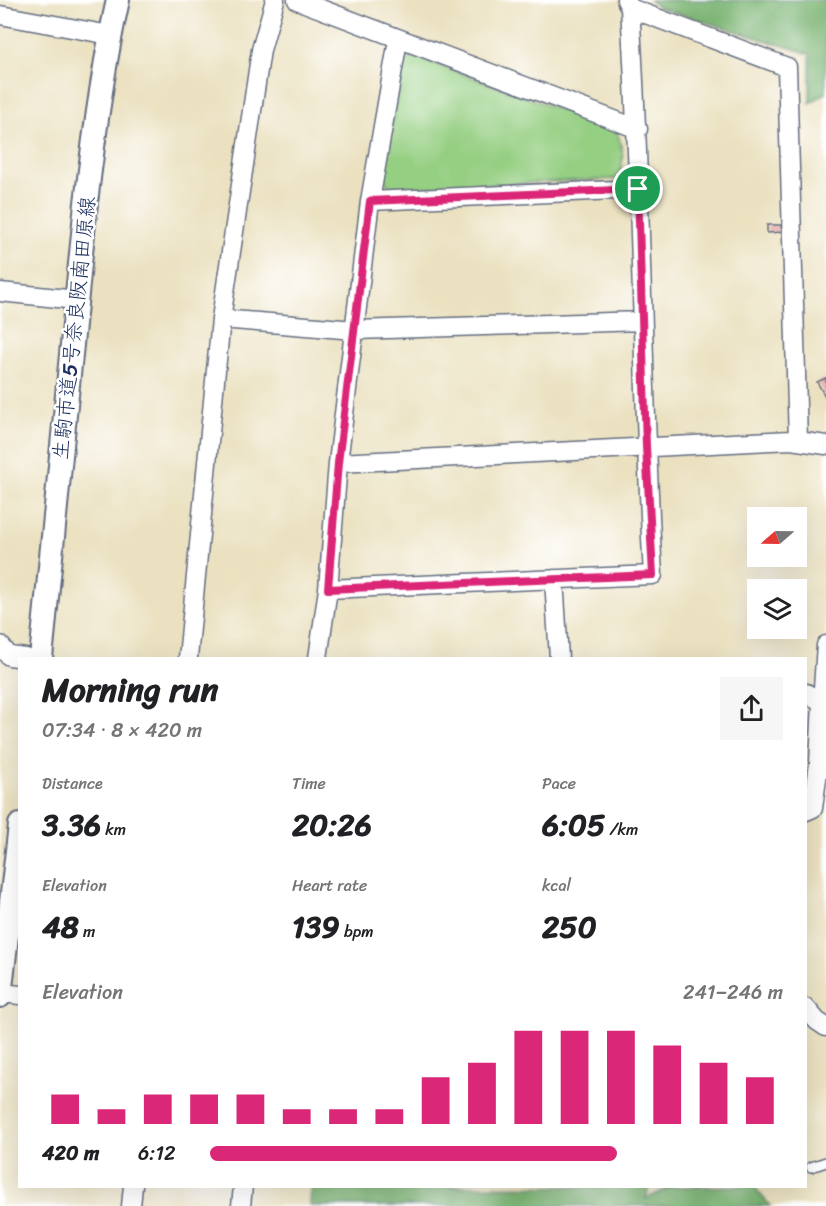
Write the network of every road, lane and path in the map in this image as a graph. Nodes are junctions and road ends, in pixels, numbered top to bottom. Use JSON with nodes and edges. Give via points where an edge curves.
{"nodes":[{"id":1,"x":118,"y":0,"type":"edge"},
{"id":2,"x":275,"y":0,"type":"edge"},
{"id":3,"x":297,"y":0,"type":"edge"},
{"id":4,"x":628,"y":4,"type":"edge"},
{"id":5,"x":0,"y":15,"type":"edge"},
{"id":6,"x":110,"y":35,"type":"junction"},
{"id":7,"x":398,"y":39,"type":"junction"},
{"id":8,"x":638,"y":129,"type":"junction"},
{"id":9,"x":638,"y":189,"type":"junction"},
{"id":10,"x":370,"y":201,"type":"junction"},
{"id":11,"x":0,"y":292,"type":"edge"},
{"id":12,"x":77,"y":300,"type":"junction"},
{"id":13,"x":222,"y":319,"type":"junction"},
{"id":14,"x":642,"y":321,"type":"junction"},
{"id":15,"x":355,"y":330,"type":"junction"},
{"id":16,"x":798,"y":441,"type":"junction"},
{"id":17,"x":646,"y":446,"type":"junction"},
{"id":18,"x":826,"y":446,"type":"edge"},
{"id":19,"x":338,"y":463,"type":"junction"},
{"id":20,"x":554,"y":579,"type":"junction"},
{"id":21,"x":328,"y":589,"type":"junction"},
{"id":22,"x":0,"y":645,"type":"edge"},
{"id":23,"x":826,"y":645,"type":"edge"},
{"id":24,"x":18,"y":657,"type":"edge"},
{"id":25,"x":41,"y":657,"type":"edge"},
{"id":26,"x":188,"y":657,"type":"edge"},
{"id":27,"x":318,"y":657,"type":"edge"},
{"id":28,"x":559,"y":657,"type":"edge"},
{"id":29,"x":807,"y":694,"type":"edge"},
{"id":30,"x":824,"y":703,"type":"edge"},
{"id":31,"x":807,"y":811,"type":"edge"},
{"id":32,"x":18,"y":842,"type":"edge"},
{"id":33,"x":0,"y":994,"type":"edge"},
{"id":34,"x":18,"y":995,"type":"edge"},
{"id":35,"x":807,"y":1009,"type":"edge"},
{"id":36,"x":826,"y":1027,"type":"edge"},
{"id":37,"x":826,"y":1162,"type":"edge"},
{"id":38,"x":810,"y":1167,"type":"dead end"},
{"id":39,"x":133,"y":1188,"type":"edge"},
{"id":40,"x":131,"y":1206,"type":"edge"}],
"edges":[{"from":1,"to":6,"type":"street","name":"生駒市道5号奈良阪南田原線"},
{"from":2,"to":13,"type":"street","via":[[261,50]]},
{"from":3,"to":7,"type":"street"},
{"from":4,"to":8,"type":"street"},
{"from":4,"to":16,"type":"street","via":[[787,67]]},
{"from":5,"to":6,"type":"street"},
{"from":6,"to":12,"type":"street","name":"生駒市道5号奈良阪南田原線","via":[[95,130]]},
{"from":7,"to":8,"type":"street"},
{"from":7,"to":10,"type":"street"},
{"from":8,"to":9,"type":"street"},
{"from":9,"to":10,"type":"street"},
{"from":9,"to":14,"type":"street"},
{"from":10,"to":15,"type":"street"},
{"from":11,"to":12,"type":"street"},
{"from":12,"to":25,"type":"street","name":"生駒市道5号奈良阪南田原線"},
{"from":13,"to":15,"type":"street"},
{"from":13,"to":26,"type":"street"},
{"from":14,"to":15,"type":"street"},
{"from":14,"to":17,"type":"street"},
{"from":15,"to":19,"type":"street"},
{"from":16,"to":17,"type":"street"},
{"from":16,"to":18,"type":"street"},
{"from":17,"to":19,"type":"street"},
{"from":17,"to":20,"type":"street","via":[[653,575]]},
{"from":19,"to":21,"type":"street"},
{"from":20,"to":21,"type":"street"},
{"from":20,"to":28,"type":"street"},
{"from":21,"to":27,"type":"street"},
{"from":22,"to":24,"type":"street","via":[[9,656]]},
{"from":23,"to":30,"type":"street"},
{"from":29,"to":30,"type":"street"},
{"from":30,"to":31,"type":"street","via":[[813,808]]},
{"from":32,"to":33,"type":"street"},
{"from":33,"to":34,"type":"street"},
{"from":35,"to":36,"type":"street"},
{"from":37,"to":38,"type":"lane"},
{"from":39,"to":40,"type":"street"}]}
